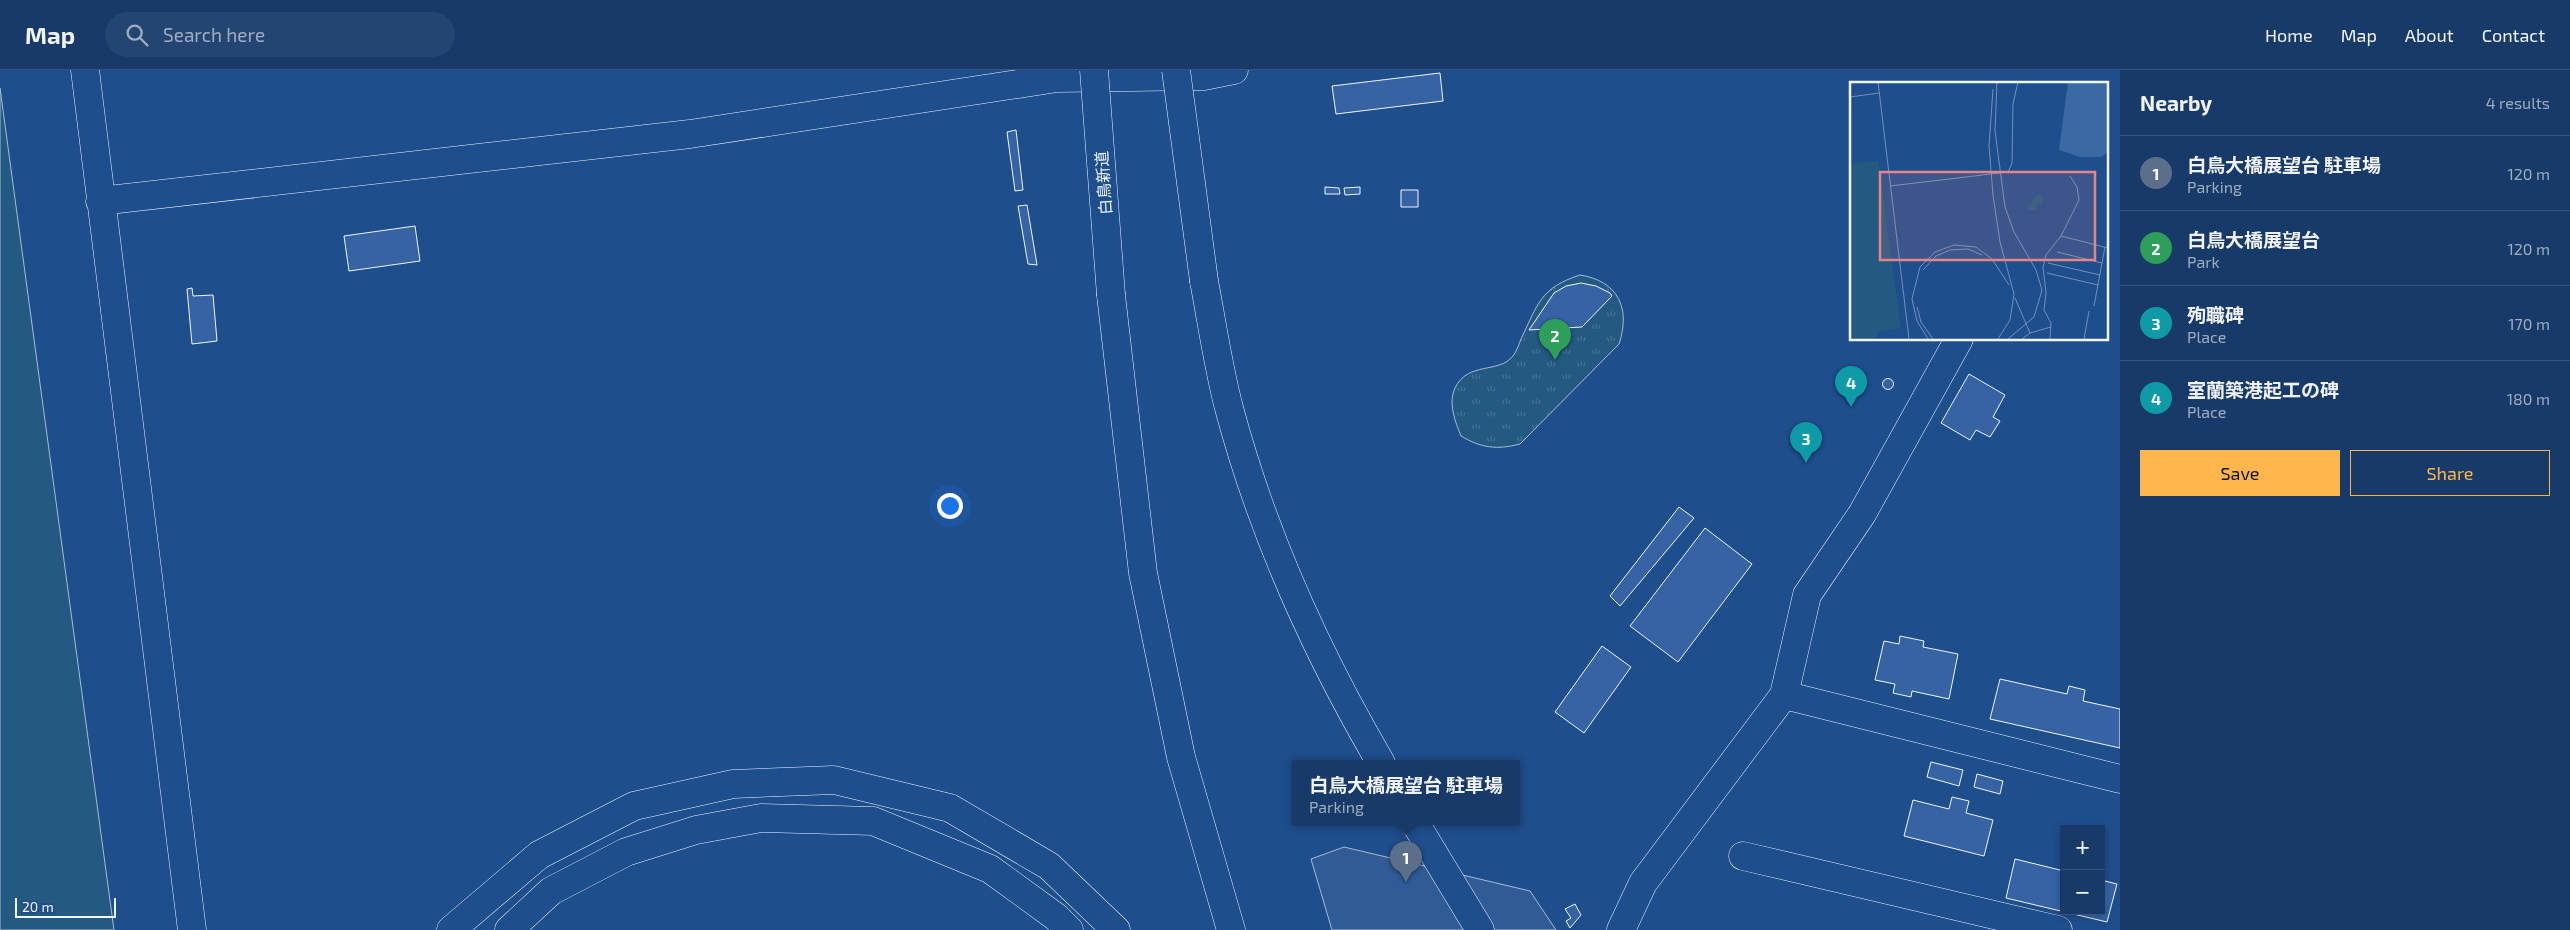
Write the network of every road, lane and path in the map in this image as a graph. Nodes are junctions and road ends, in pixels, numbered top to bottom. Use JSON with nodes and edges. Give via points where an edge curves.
{"nodes":[{"id":1,"x":85,"y":70,"type":"edge"},
{"id":2,"x":1094,"y":70,"type":"edge"},
{"id":3,"x":1176,"y":70,"type":"edge"},
{"id":4,"x":1234,"y":70,"type":"edge"},
{"id":5,"x":100,"y":202,"type":"junction"},
{"id":6,"x":1958,"y":340,"type":"edge"},
{"id":7,"x":1784,"y":695,"type":"junction"},
{"id":8,"x":1379,"y":760,"type":"edge"},
{"id":9,"x":2120,"y":779,"type":"edge"},
{"id":10,"x":1416,"y":825,"type":"edge"},
{"id":11,"x":1744,"y":856,"type":"dead end"},
{"id":12,"x":454,"y":927,"type":"edge"},
{"id":13,"x":192,"y":930,"type":"edge"},
{"id":14,"x":509,"y":930,"type":"edge"},
{"id":15,"x":1069,"y":930,"type":"edge"},
{"id":16,"x":1116,"y":930,"type":"edge"},
{"id":17,"x":1231,"y":930,"type":"edge"},
{"id":18,"x":1480,"y":930,"type":"edge"},
{"id":19,"x":1622,"y":930,"type":"edge"},
{"id":20,"x":2058,"y":930,"type":"edge"}],
"edges":[{"from":1,"to":5,"type":"main road"},
{"from":2,"to":17,"type":"main road","name":"白鳥新道","bridge":true,"via":[[1111,295],[1144,573],[1181,757]]},
{"from":3,"to":8,"type":"main road","bridge":true,"via":[[1204,281],[1229,407],[1267,527],[1323,658]]},
{"from":4,"to":5,"type":"main road","via":[[1204,76],[1057,78],[690,134]]},
{"from":5,"to":13,"type":"main road"},
{"from":6,"to":7,"type":"main road","via":[[1862,514],[1807,595]]},
{"from":7,"to":9,"type":"main road"},
{"from":7,"to":19,"type":"main road","via":[[1643,883]]},
{"from":10,"to":18,"type":"main road"},
{"from":11,"to":20,"type":"main road"},
{"from":12,"to":16,"type":"main road","via":[[539,855],[634,806],[733,784],[834,780],[950,808],[1049,866]]},
{"from":14,"to":15,"type":"main road","via":[[551,891],[626,852],[696,830],[762,818],[873,821],[990,869]]}]}
